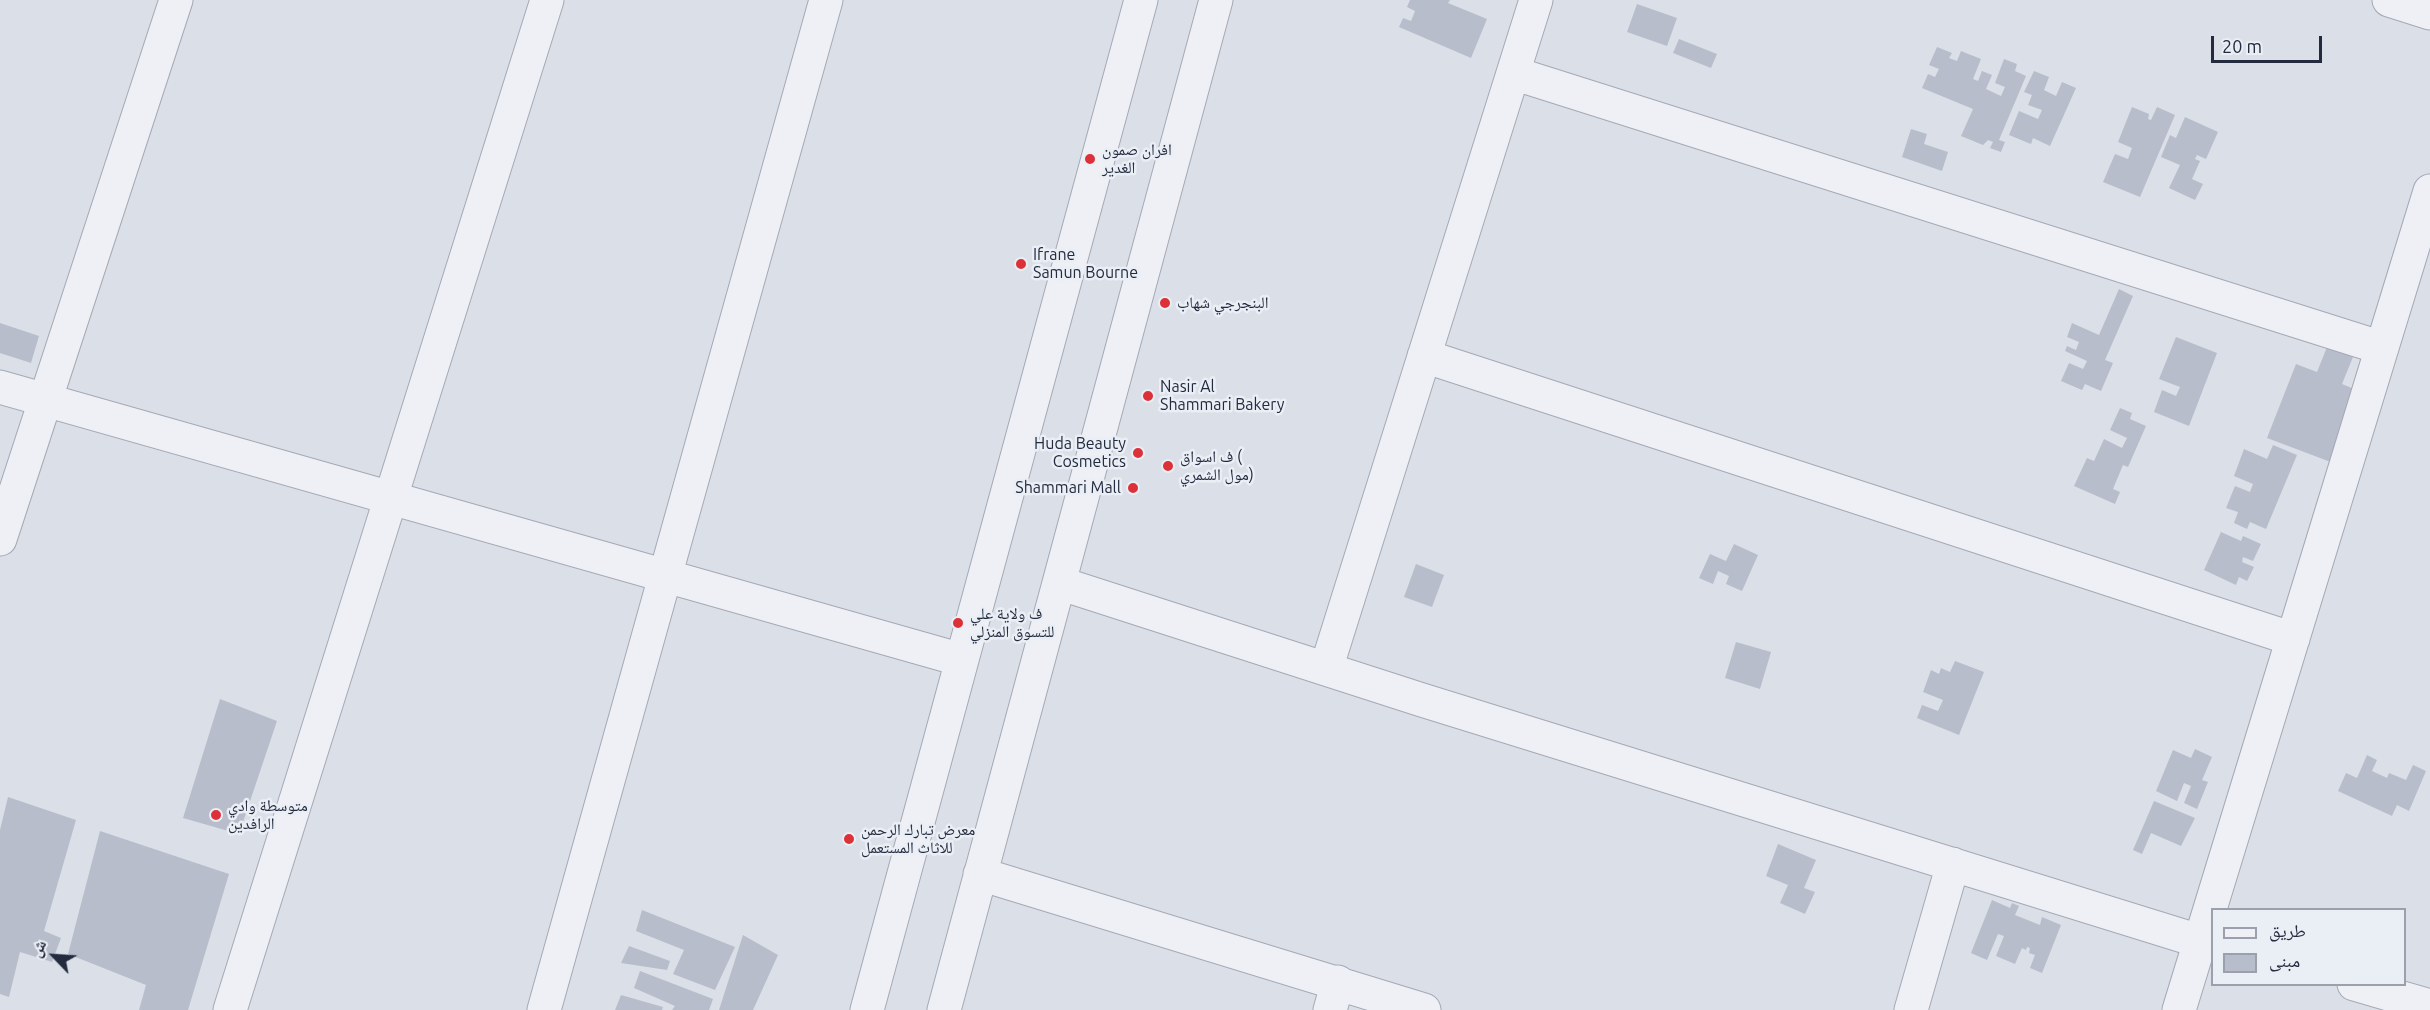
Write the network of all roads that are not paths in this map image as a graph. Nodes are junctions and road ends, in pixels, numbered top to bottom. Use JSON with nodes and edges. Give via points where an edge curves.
{"nodes":[{"id":1,"x":176,"y":0,"type":"edge"},
{"id":2,"x":547,"y":0,"type":"edge"},
{"id":3,"x":826,"y":0,"type":"edge"},
{"id":4,"x":1141,"y":0,"type":"edge"},
{"id":5,"x":1216,"y":0,"type":"edge"},
{"id":6,"x":1536,"y":0,"type":"edge"},
{"id":7,"x":2389,"y":0,"type":"edge"},
{"id":8,"x":2430,"y":13,"type":"edge"},
{"id":9,"x":1513,"y":73,"type":"junction"},
{"id":10,"x":2430,"y":191,"type":"edge"},
{"id":11,"x":2382,"y":348,"type":"junction"},
{"id":12,"x":1424,"y":356,"type":"junction"},
{"id":13,"x":0,"y":387,"type":"edge"},
{"id":14,"x":45,"y":401,"type":"junction"},
{"id":15,"x":390,"y":499,"type":"junction"},
{"id":16,"x":0,"y":539,"type":"edge"},
{"id":17,"x":666,"y":577,"type":"junction"},
{"id":18,"x":1059,"y":584,"type":"junction"},
{"id":19,"x":2293,"y":639,"type":"junction"},
{"id":20,"x":962,"y":660,"type":"junction"},
{"id":21,"x":1326,"y":669,"type":"junction"},
{"id":22,"x":1953,"y":864,"type":"junction"},
{"id":23,"x":980,"y":874,"type":"junction"},
{"id":24,"x":2217,"y":908,"type":"edge"},
{"id":25,"x":2207,"y":943,"type":"edge"},
{"id":26,"x":2361,"y":986,"type":"edge"},
{"id":27,"x":1334,"y":996,"type":"edge"},
{"id":28,"x":2430,"y":1006,"type":"edge"},
{"id":29,"x":230,"y":1010,"type":"edge"},
{"id":30,"x":544,"y":1010,"type":"edge"},
{"id":31,"x":867,"y":1010,"type":"edge"},
{"id":32,"x":944,"y":1010,"type":"edge"},
{"id":33,"x":1424,"y":1010,"type":"edge"},
{"id":34,"x":1911,"y":1010,"type":"edge"},
{"id":35,"x":2180,"y":1010,"type":"edge"}],
"edges":[{"from":1,"to":14,"type":"street"},
{"from":2,"to":15,"type":"street"},
{"from":3,"to":17,"type":"street"},
{"from":4,"to":20,"type":"street"},
{"from":5,"to":18,"type":"street"},
{"from":6,"to":9,"type":"street"},
{"from":7,"to":8,"type":"street"},
{"from":9,"to":11,"type":"street"},
{"from":9,"to":12,"type":"street"},
{"from":10,"to":11,"type":"street"},
{"from":11,"to":19,"type":"street"},
{"from":12,"to":19,"type":"street"},
{"from":12,"to":21,"type":"street"},
{"from":13,"to":14,"type":"street"},
{"from":14,"to":15,"type":"street"},
{"from":14,"to":16,"type":"street"},
{"from":15,"to":17,"type":"street"},
{"from":15,"to":29,"type":"street"},
{"from":17,"to":20,"type":"street"},
{"from":17,"to":30,"type":"street"},
{"from":18,"to":21,"type":"street"},
{"from":18,"to":23,"type":"street"},
{"from":19,"to":24,"type":"street"},
{"from":20,"to":31,"type":"street"},
{"from":21,"to":22,"type":"street"},
{"from":22,"to":25,"type":"street"},
{"from":22,"to":34,"type":"street"},
{"from":23,"to":27,"type":"street"},
{"from":23,"to":32,"type":"street"},
{"from":25,"to":35,"type":"street"},
{"from":26,"to":28,"type":"street"},
{"from":27,"to":33,"type":"street"}]}
